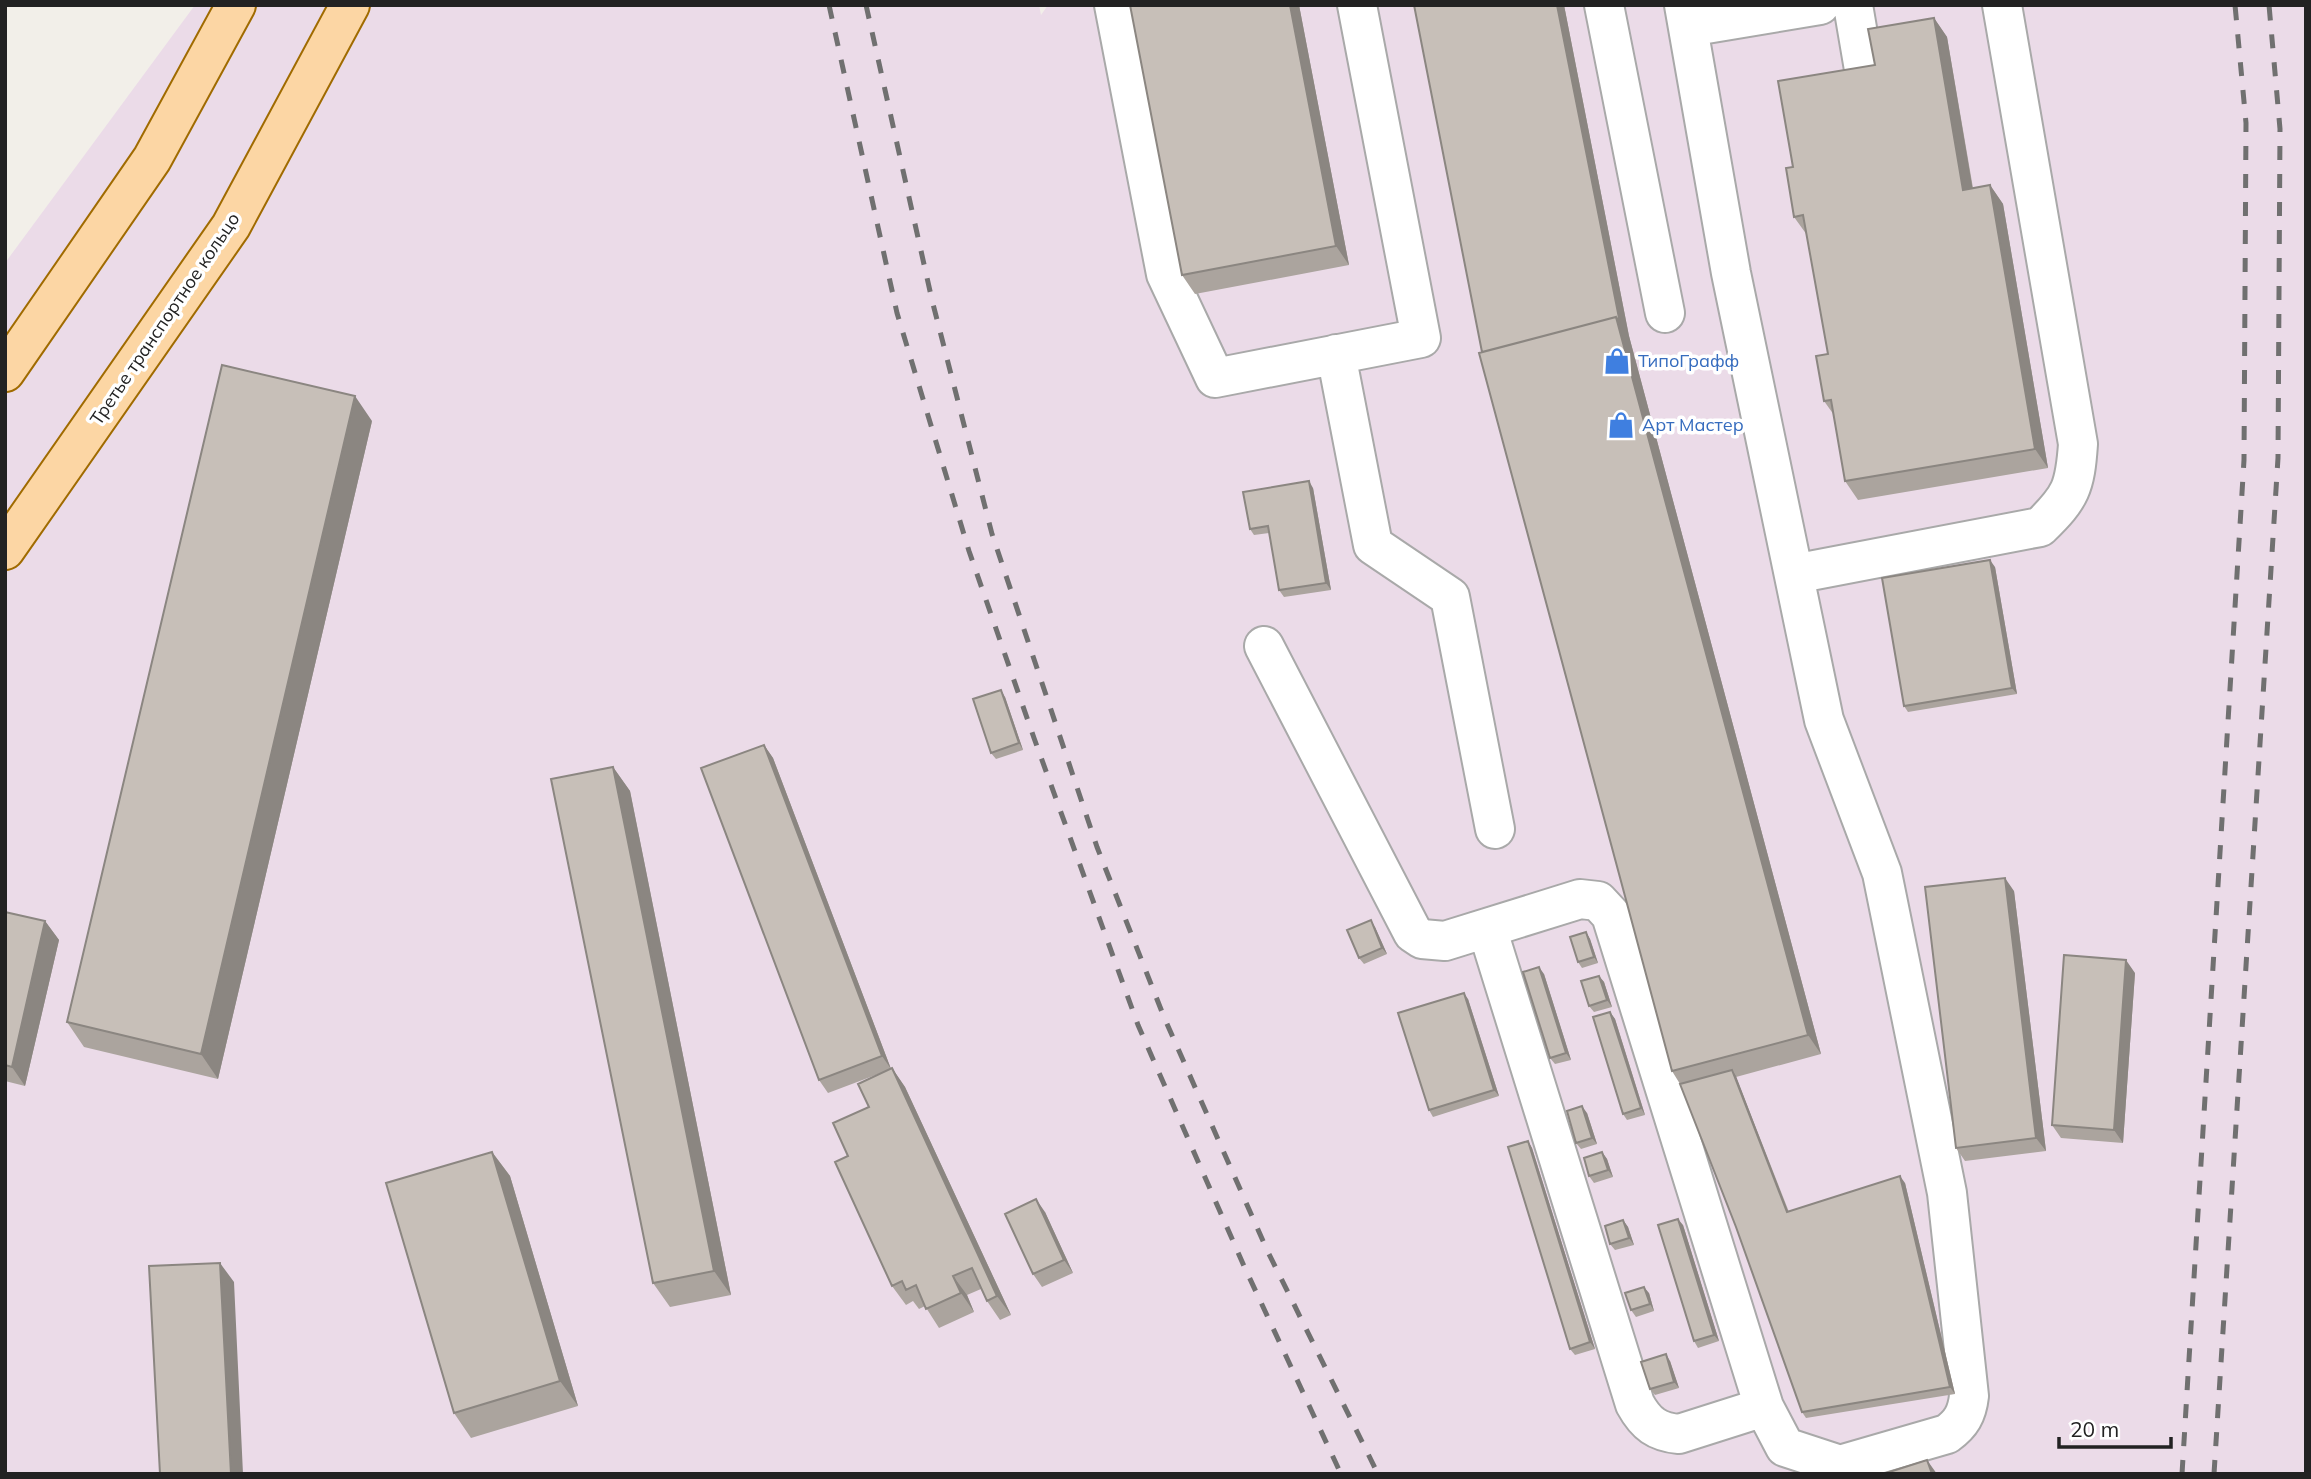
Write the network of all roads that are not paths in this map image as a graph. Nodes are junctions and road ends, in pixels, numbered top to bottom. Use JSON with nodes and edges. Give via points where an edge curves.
{"nodes":[{"id":1,"x":236,"y":5,"type":"edge"},
{"id":2,"x":350,"y":5,"type":"edge"},
{"id":3,"x":1114,"y":5,"type":"edge"},
{"id":4,"x":1357,"y":5,"type":"edge"},
{"id":5,"x":1604,"y":5,"type":"edge"},
{"id":6,"x":1819,"y":5,"type":"edge"},
{"id":7,"x":1853,"y":5,"type":"edge"},
{"id":8,"x":2002,"y":5,"type":"edge"},
{"id":9,"x":1686,"y":16,"type":"edge"},
{"id":10,"x":1867,"y":87,"type":"edge"},
{"id":11,"x":1665,"y":313,"type":"dead end"},
{"id":12,"x":1336,"y":354,"type":"junction"},
{"id":13,"x":5,"y":372,"type":"edge"},
{"id":14,"x":5,"y":550,"type":"edge"},
{"id":15,"x":1794,"y":574,"type":"junction"},
{"id":16,"x":1264,"y":646,"type":"dead end"},
{"id":17,"x":1495,"y":829,"type":"dead end"},
{"id":18,"x":1487,"y":928,"type":"junction"},
{"id":19,"x":1764,"y":1407,"type":"junction"},
{"id":20,"x":1840,"y":1469,"type":"edge"}],
"edges":[{"from":1,"to":13,"type":"main road","via":[[152,159]]},
{"from":2,"to":14,"type":"main road","name":"Третье транспортное кольцо","via":[[231,226]]},
{"from":3,"to":12,"type":"lane","via":[[1166,274],[1214,377]]},
{"from":4,"to":12,"type":"lane","via":[[1421,338]]},
{"from":5,"to":11,"type":"lane"},
{"from":6,"to":9,"type":"lane"},
{"from":7,"to":10,"type":"lane"},
{"from":8,"to":15,"type":"lane","via":[[2078,444],[2076,479],[2061,506],[2040,527]]},
{"from":9,"to":15,"type":"lane","via":[[1731,273]]},
{"from":12,"to":17,"type":"lane","via":[[1373,545],[1450,597]]},
{"from":15,"to":20,"type":"lane","via":[[1824,720],[1882,873],[1947,1193],[1969,1396],[1963,1420],[1947,1434]]},
{"from":16,"to":18,"type":"lane","via":[[1413,933],[1433,942]]},
{"from":18,"to":19,"type":"lane","via":[[1639,1411],[1652,1427],[1679,1434]]},
{"from":18,"to":19,"type":"lane","via":[[1580,900],[1598,901],[1611,915]]},
{"from":19,"to":20,"type":"lane","via":[[1785,1447]]}]}
